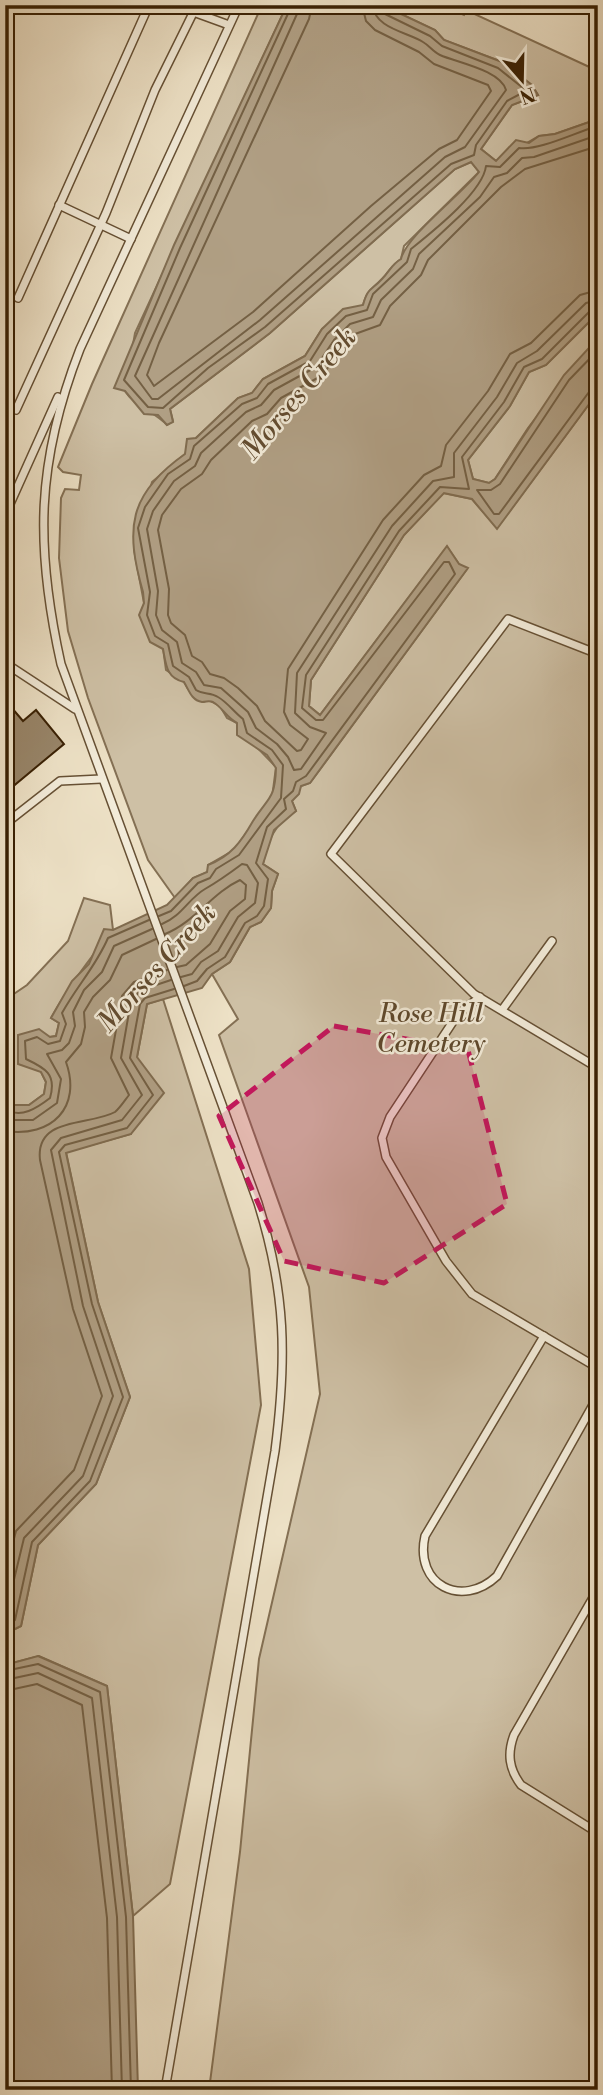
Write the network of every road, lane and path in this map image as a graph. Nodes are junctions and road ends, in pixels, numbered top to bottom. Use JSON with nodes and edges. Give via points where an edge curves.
{"nodes":[{"id":1,"x":149,"y":5,"type":"edge"},
{"id":2,"x":174,"y":5,"type":"edge"},
{"id":3,"x":239,"y":5,"type":"edge"},
{"id":4,"x":195,"y":9,"type":"edge"},
{"id":5,"x":229,"y":25,"type":"junction"},
{"id":6,"x":59,"y":205,"type":"junction"},
{"id":7,"x":100,"y":225,"type":"junction"},
{"id":8,"x":131,"y":239,"type":"junction"},
{"id":9,"x":18,"y":298,"type":"dead end"},
{"id":10,"x":80,"y":349,"type":"junction"},
{"id":11,"x":16,"y":410,"type":"dead end"},
{"id":12,"x":5,"y":515,"type":"edge"},
{"id":13,"x":598,"y":654,"type":"edge"},
{"id":14,"x":5,"y":663,"type":"edge"},
{"id":15,"x":75,"y":709,"type":"junction"},
{"id":16,"x":101,"y":779,"type":"junction"},
{"id":17,"x":5,"y":824,"type":"edge"},
{"id":18,"x":552,"y":941,"type":"dead end"},
{"id":19,"x":480,"y":997,"type":"junction"},
{"id":20,"x":502,"y":1010,"type":"junction"},
{"id":21,"x":598,"y":1068,"type":"edge"},
{"id":22,"x":544,"y":1336,"type":"junction"},
{"id":23,"x":598,"y":1368,"type":"edge"},
{"id":24,"x":598,"y":1396,"type":"edge"},
{"id":25,"x":598,"y":1589,"type":"edge"},
{"id":26,"x":598,"y":1833,"type":"edge"},
{"id":27,"x":165,"y":2090,"type":"edge"}],
"edges":[{"from":1,"to":6,"type":"lane"},
{"from":2,"to":4,"type":"lane"},
{"from":3,"to":5,"type":"lane"},
{"from":4,"to":5,"type":"lane"},
{"from":4,"to":7,"type":"lane","via":[[155,90]]},
{"from":5,"to":8,"type":"lane"},
{"from":6,"to":7,"type":"lane"},
{"from":6,"to":9,"type":"lane"},
{"from":7,"to":8,"type":"lane"},
{"from":7,"to":11,"type":"lane"},
{"from":8,"to":10,"type":"lane"},
{"from":10,"to":12,"type":"lane"},
{"from":10,"to":15,"type":"lane","via":[[51,437],[41,533],[51,621]]},
{"from":13,"to":19,"type":"lane","via":[[508,619],[331,854]]},
{"from":14,"to":15,"type":"lane"},
{"from":15,"to":16,"type":"lane"},
{"from":16,"to":17,"type":"lane","via":[[60,781]]},
{"from":16,"to":27,"type":"lane","via":[[270,1243],[284,1324],[275,1451]]},
{"from":18,"to":20,"type":"lane"},
{"from":19,"to":20,"type":"lane"},
{"from":19,"to":22,"type":"lane","via":[[458,1014],[390,1117],[383,1148],[462,1283],[484,1303]]},
{"from":20,"to":21,"type":"lane"},
{"from":22,"to":23,"type":"lane"},
{"from":22,"to":24,"type":"lane","via":[[425,1536],[423,1563],[440,1585],[472,1591],[497,1576]]},
{"from":25,"to":26,"type":"lane","via":[[514,1735],[509,1755],[521,1786]]}]}
